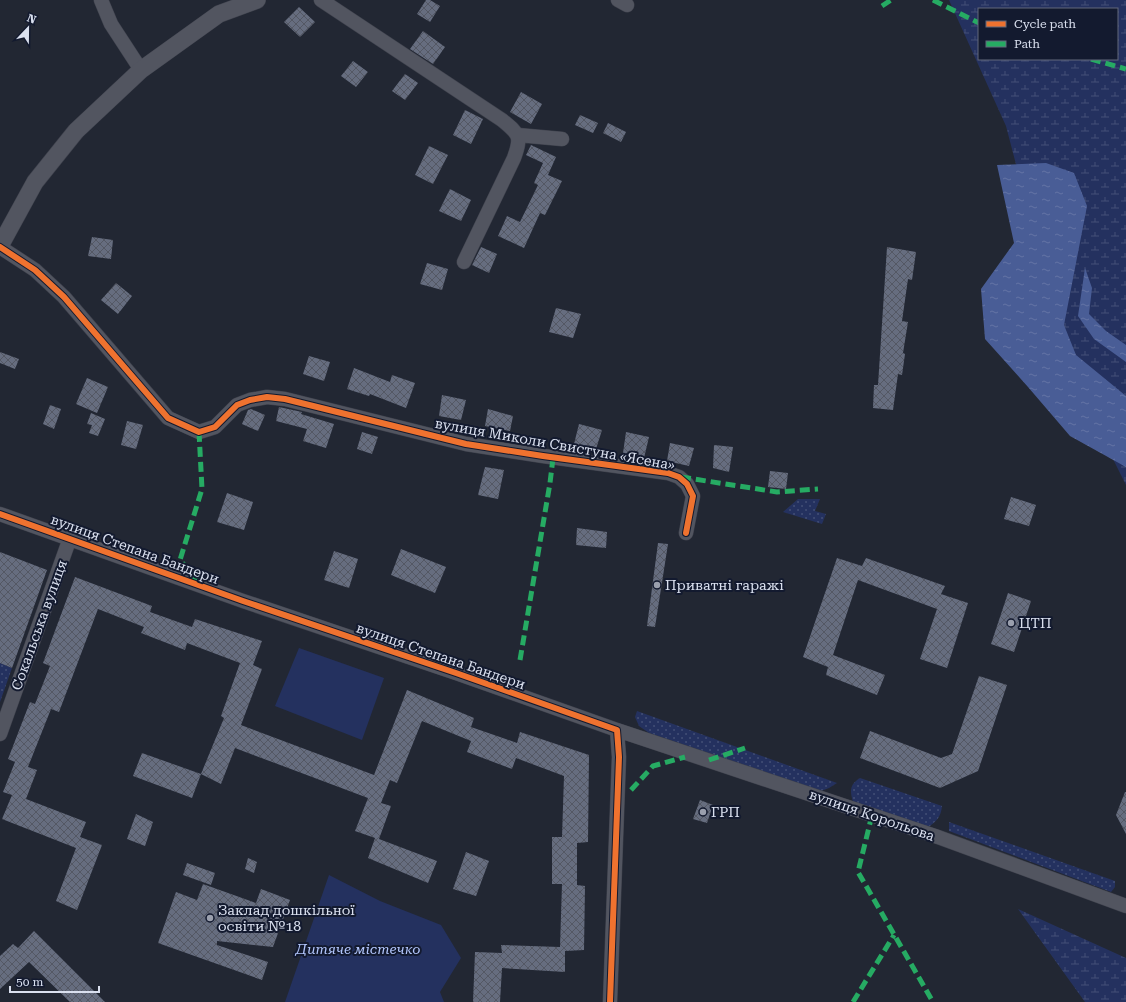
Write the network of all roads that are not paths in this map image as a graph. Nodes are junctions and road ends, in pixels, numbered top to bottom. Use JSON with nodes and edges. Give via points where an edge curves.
{"nodes":[{"id":1,"x":101,"y":0,"type":"edge"},
{"id":2,"x":257,"y":0,"type":"edge"},
{"id":3,"x":321,"y":0,"type":"edge"},
{"id":4,"x":141,"y":70,"type":"junction"},
{"id":5,"x":518,"y":135,"type":"junction"},
{"id":6,"x":562,"y":139,"type":"dead end"},
{"id":7,"x":0,"y":247,"type":"edge"},
{"id":8,"x":464,"y":262,"type":"dead end"},
{"id":9,"x":0,"y":514,"type":"edge"},
{"id":10,"x":686,"y":533,"type":"dead end"},
{"id":11,"x":70,"y":538,"type":"junction"},
{"id":12,"x":617,"y":730,"type":"junction"},
{"id":13,"x":0,"y":734,"type":"edge"},
{"id":14,"x":1126,"y":906,"type":"edge"},
{"id":15,"x":610,"y":1002,"type":"edge"}],
"edges":[{"from":1,"to":4,"type":"street","via":[[111,24]]},
{"from":2,"to":4,"type":"street","via":[[219,14]]},
{"from":3,"to":5,"type":"street","via":[[502,120]]},
{"from":4,"to":7,"type":"street","via":[[76,132],[35,182]]},
{"from":5,"to":6,"type":"street"},
{"from":5,"to":8,"type":"street","via":[[519,144],[514,158]]},
{"from":7,"to":10,"type":"street","name":"вулиця Миколи Свистуна «Ясена»","via":[[35,270],[64,298],[168,418],[199,432],[215,427],[237,405],[267,397],[285,399],[466,444],[668,473],[680,477],[693,496]]},
{"from":9,"to":11,"type":"street","name":"вулиця Степана Бандери"},
{"from":11,"to":12,"type":"street","name":"вулиця Степана Бандери"},
{"from":11,"to":13,"type":"street","name":"Сокальська вулиця"},
{"from":12,"to":14,"type":"street","name":"вулиця Корольова","via":[[894,822]]},
{"from":12,"to":15,"type":"street","via":[[619,757]]}]}
